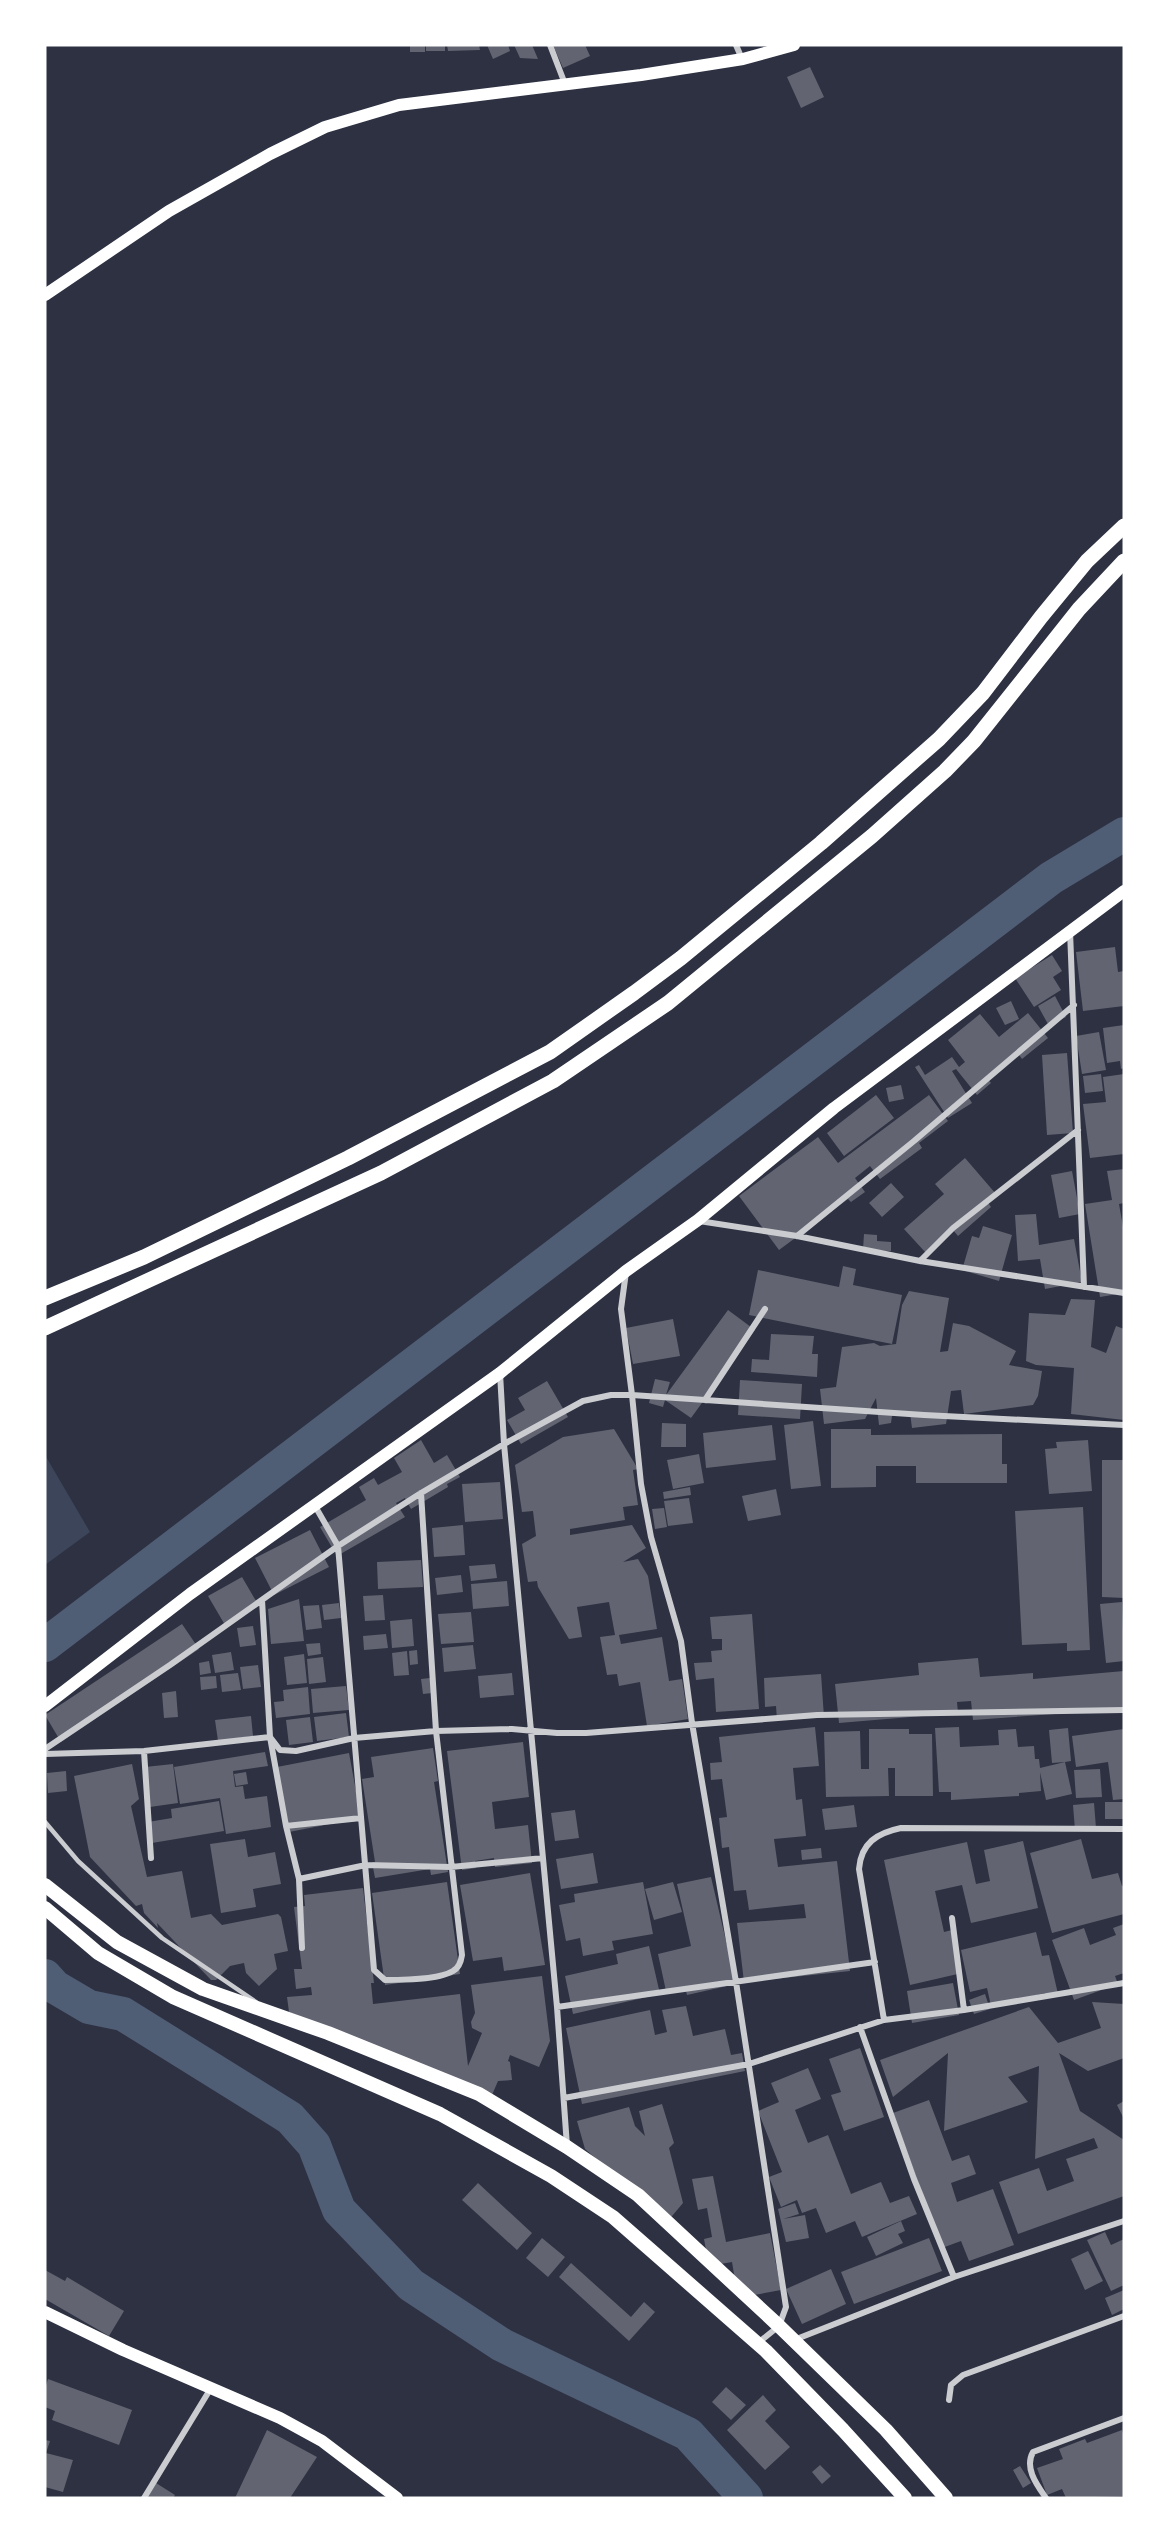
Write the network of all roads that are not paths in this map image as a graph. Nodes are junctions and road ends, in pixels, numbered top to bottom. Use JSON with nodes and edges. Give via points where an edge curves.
{"nodes":[{"id":1,"x":550,"y":45,"type":"edge"},
{"id":2,"x":736,"y":45,"type":"edge"},
{"id":3,"x":794,"y":45,"type":"edge"},
{"id":4,"x":743,"y":59,"type":"junction"},
{"id":5,"x":566,"y":84,"type":"junction"},
{"id":6,"x":45,"y":295,"type":"edge"},
{"id":7,"x":1124,"y":526,"type":"edge"},
{"id":8,"x":1124,"y":561,"type":"edge"},
{"id":9,"x":1124,"y":891,"type":"edge"},
{"id":10,"x":1070,"y":930,"type":"junction"},
{"id":11,"x":1074,"y":1005,"type":"junction"},
{"id":12,"x":1078,"y":1130,"type":"junction"},
{"id":13,"x":698,"y":1221,"type":"junction"},
{"id":14,"x":797,"y":1236,"type":"junction"},
{"id":15,"x":921,"y":1261,"type":"junction"},
{"id":16,"x":626,"y":1271,"type":"junction"},
{"id":17,"x":1084,"y":1287,"type":"junction"},
{"id":18,"x":1124,"y":1293,"type":"edge"},
{"id":19,"x":45,"y":1298,"type":"edge"},
{"id":20,"x":765,"y":1309,"type":"dead end"},
{"id":21,"x":45,"y":1328,"type":"edge"},
{"id":22,"x":500,"y":1373,"type":"junction"},
{"id":23,"x":632,"y":1395,"type":"junction"},
{"id":24,"x":705,"y":1400,"type":"junction"},
{"id":25,"x":1124,"y":1425,"type":"edge"},
{"id":26,"x":504,"y":1444,"type":"junction"},
{"id":27,"x":421,"y":1493,"type":"junction"},
{"id":28,"x":315,"y":1506,"type":"junction"},
{"id":29,"x":338,"y":1546,"type":"junction"},
{"id":30,"x":262,"y":1600,"type":"junction"},
{"id":31,"x":45,"y":1706,"type":"edge"},
{"id":32,"x":1124,"y":1710,"type":"edge"},
{"id":33,"x":692,"y":1723,"type":"junction"},
{"id":34,"x":531,"y":1730,"type":"junction"},
{"id":35,"x":436,"y":1731,"type":"junction"},
{"id":36,"x":270,"y":1737,"type":"junction"},
{"id":37,"x":354,"y":1738,"type":"junction"},
{"id":38,"x":45,"y":1749,"type":"edge"},
{"id":39,"x":144,"y":1751,"type":"junction"},
{"id":40,"x":45,"y":1754,"type":"edge"},
{"id":41,"x":361,"y":1818,"type":"junction"},
{"id":42,"x":45,"y":1822,"type":"edge"},
{"id":43,"x":286,"y":1826,"type":"junction"},
{"id":44,"x":1124,"y":1829,"type":"edge"},
{"id":45,"x":151,"y":1858,"type":"dead end"},
{"id":46,"x":543,"y":1858,"type":"junction"},
{"id":47,"x":366,"y":1865,"type":"junction"},
{"id":48,"x":451,"y":1867,"type":"junction"},
{"id":49,"x":299,"y":1879,"type":"junction"},
{"id":50,"x":45,"y":1885,"type":"edge"},
{"id":51,"x":45,"y":1908,"type":"edge"},
{"id":52,"x":952,"y":1918,"type":"dead end"},
{"id":53,"x":302,"y":1948,"type":"dead end"},
{"id":54,"x":875,"y":1962,"type":"junction"},
{"id":55,"x":736,"y":1982,"type":"junction"},
{"id":56,"x":1124,"y":1983,"type":"edge"},
{"id":57,"x":557,"y":2007,"type":"junction"},
{"id":58,"x":964,"y":2010,"type":"junction"},
{"id":59,"x":273,"y":2014,"type":"junction"},
{"id":60,"x":884,"y":2020,"type":"junction"},
{"id":61,"x":860,"y":2027,"type":"junction"},
{"id":62,"x":749,"y":2064,"type":"junction"},
{"id":63,"x":564,"y":2098,"type":"junction"},
{"id":64,"x":567,"y":2147,"type":"junction"},
{"id":65,"x":1124,"y":2221,"type":"edge"},
{"id":66,"x":954,"y":2277,"type":"junction"},
{"id":67,"x":45,"y":2312,"type":"edge"},
{"id":68,"x":1124,"y":2316,"type":"edge"},
{"id":69,"x":779,"y":2326,"type":"junction"},
{"id":70,"x":794,"y":2340,"type":"junction"},
{"id":71,"x":758,"y":2343,"type":"junction"},
{"id":72,"x":211,"y":2388,"type":"junction"},
{"id":73,"x":949,"y":2400,"type":"dead end"},
{"id":74,"x":1124,"y":2418,"type":"edge"},
{"id":75,"x":144,"y":2498,"type":"edge"},
{"id":76,"x":397,"y":2498,"type":"edge"},
{"id":77,"x":905,"y":2498,"type":"edge"},
{"id":78,"x":946,"y":2498,"type":"edge"},
{"id":79,"x":1046,"y":2498,"type":"edge"}],
"edges":[{"from":1,"to":5,"type":"street"},
{"from":2,"to":4,"type":"street"},
{"from":3,"to":4,"type":"main road"},
{"from":4,"to":5,"type":"main road"},
{"from":5,"to":6,"type":"main road","via":[[399,105],[325,127],[170,211]]},
{"from":7,"to":19,"type":"highway","via":[[1088,561],[983,693],[939,739],[821,843],[634,993],[550,1052],[348,1158],[144,1257]]},
{"from":8,"to":21,"type":"highway","via":[[1079,609],[974,741],[945,771],[845,859],[668,1003],[553,1081],[381,1173]]},
{"from":9,"to":10,"type":"main road"},
{"from":10,"to":11,"type":"street"},
{"from":10,"to":13,"type":"main road","via":[[834,1108]]},
{"from":11,"to":12,"type":"street"},
{"from":11,"to":14,"type":"street"},
{"from":12,"to":15,"type":"street","via":[[953,1228]]},
{"from":12,"to":17,"type":"street"},
{"from":13,"to":14,"type":"street"},
{"from":13,"to":16,"type":"main road"},
{"from":14,"to":15,"type":"street"},
{"from":15,"to":17,"type":"street"},
{"from":16,"to":22,"type":"main road"},
{"from":16,"to":23,"type":"street","via":[[621,1309]]},
{"from":17,"to":18,"type":"street"},
{"from":20,"to":24,"type":"street"},
{"from":22,"to":26,"type":"street"},
{"from":22,"to":28,"type":"main road"},
{"from":23,"to":24,"type":"street"},
{"from":23,"to":26,"type":"street","via":[[583,1401]]},
{"from":23,"to":33,"type":"street","via":[[641,1484],[651,1537],[681,1641]]},
{"from":24,"to":25,"type":"street"},
{"from":26,"to":27,"type":"street"},
{"from":26,"to":34,"type":"street"},
{"from":27,"to":29,"type":"street"},
{"from":27,"to":35,"type":"street"},
{"from":28,"to":29,"type":"street"},
{"from":28,"to":31,"type":"main road","via":[[190,1594]]},
{"from":29,"to":30,"type":"street"},
{"from":29,"to":37,"type":"street"},
{"from":30,"to":36,"type":"street"},
{"from":30,"to":38,"type":"street"},
{"from":32,"to":33,"type":"street","via":[[817,1715]]},
{"from":33,"to":34,"type":"street","via":[[586,1732]]},
{"from":33,"to":55,"type":"street"},
{"from":34,"to":35,"type":"street"},
{"from":34,"to":46,"type":"street"},
{"from":35,"to":37,"type":"street"},
{"from":35,"to":48,"type":"street"},
{"from":36,"to":37,"type":"street","via":[[280,1750],[296,1751]]},
{"from":36,"to":39,"type":"street"},
{"from":36,"to":43,"type":"street"},
{"from":37,"to":41,"type":"street"},
{"from":39,"to":40,"type":"street"},
{"from":39,"to":45,"type":"street"},
{"from":41,"to":43,"type":"street"},
{"from":41,"to":47,"type":"street"},
{"from":42,"to":59,"type":"lane","via":[[78,1861],[162,1938]]},
{"from":43,"to":49,"type":"street"},
{"from":44,"to":54,"type":"street","via":[[901,1828],[875,1838],[862,1851],[859,1869]]},
{"from":46,"to":48,"type":"street"},
{"from":46,"to":57,"type":"street"},
{"from":47,"to":48,"type":"street"},
{"from":47,"to":48,"type":"street","via":[[372,1961],[374,1970],[385,1980],[435,1976],[461,1964]]},
{"from":47,"to":49,"type":"street"},
{"from":49,"to":53,"type":"street"},
{"from":50,"to":59,"type":"main road","via":[[117,1942],[203,1989]]},
{"from":51,"to":71,"type":"main road","via":[[98,1953],[173,1997],[440,2114],[551,2176],[613,2217]]},
{"from":52,"to":58,"type":"street"},
{"from":54,"to":55,"type":"street"},
{"from":54,"to":60,"type":"street"},
{"from":55,"to":57,"type":"street"},
{"from":55,"to":62,"type":"street"},
{"from":56,"to":58,"type":"street"},
{"from":57,"to":63,"type":"street"},
{"from":58,"to":60,"type":"street"},
{"from":59,"to":64,"type":"main road","via":[[479,2094]]},
{"from":60,"to":61,"type":"street"},
{"from":61,"to":62,"type":"street"},
{"from":61,"to":66,"type":"street"},
{"from":62,"to":63,"type":"street"},
{"from":62,"to":69,"type":"street","via":[[786,2307]]},
{"from":63,"to":64,"type":"street"},
{"from":64,"to":69,"type":"main road","via":[[638,2195]]},
{"from":65,"to":66,"type":"street"},
{"from":66,"to":70,"type":"street"},
{"from":67,"to":72,"type":"main road"},
{"from":68,"to":73,"type":"street","via":[[963,2375],[951,2385]]},
{"from":69,"to":70,"type":"main road"},
{"from":69,"to":71,"type":"street"},
{"from":70,"to":78,"type":"main road","via":[[886,2430]]},
{"from":71,"to":77,"type":"main road"},
{"from":72,"to":75,"type":"street"},
{"from":72,"to":76,"type":"main road","via":[[321,2441]]},
{"from":74,"to":79,"type":"street","via":[[1033,2452],[1030,2468]]}]}
